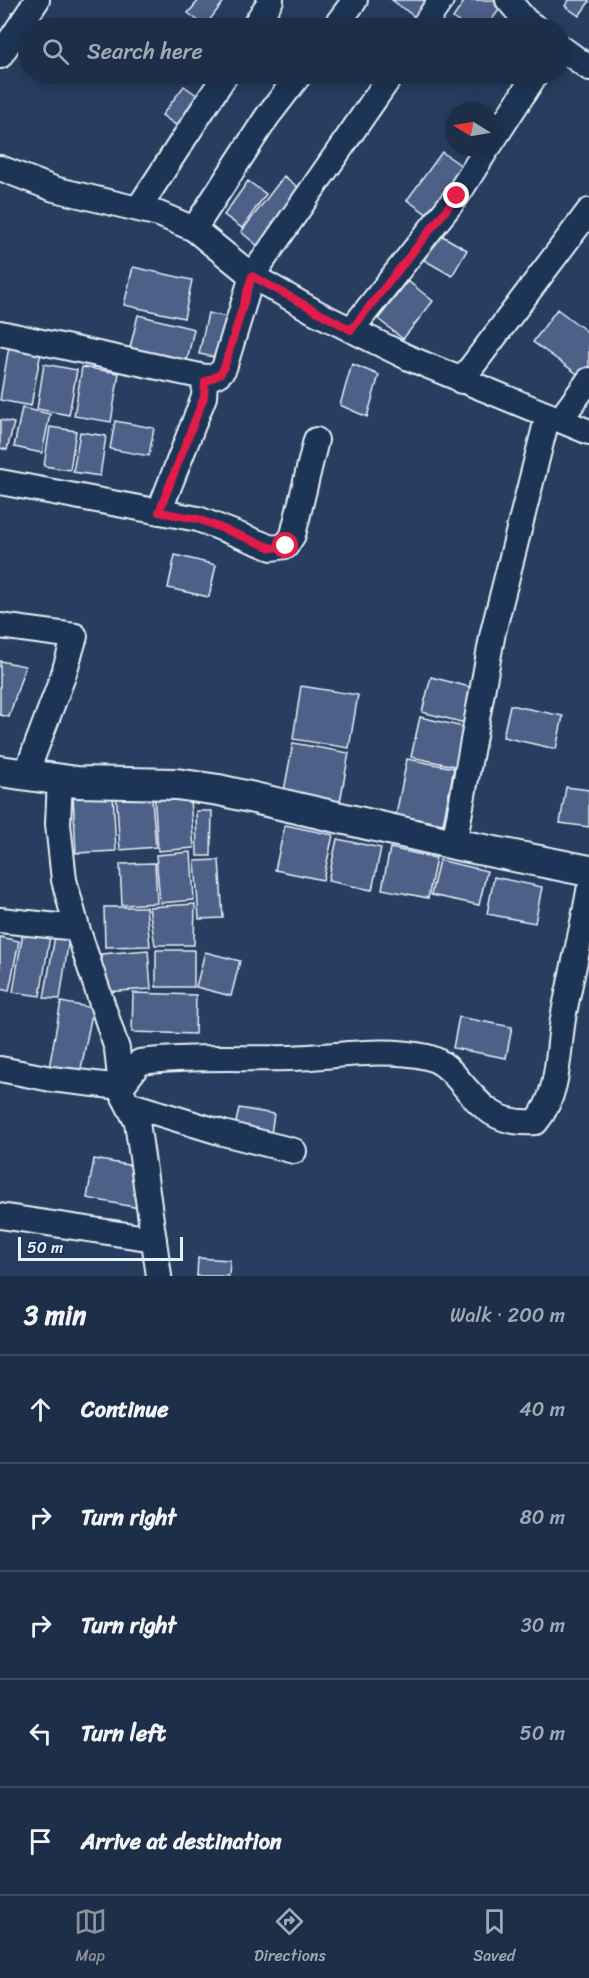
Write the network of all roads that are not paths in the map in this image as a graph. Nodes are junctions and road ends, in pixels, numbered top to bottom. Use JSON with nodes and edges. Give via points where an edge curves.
{"nodes":[{"id":1,"x":37,"y":0,"type":"edge"},
{"id":2,"x":271,"y":0,"type":"edge"},
{"id":3,"x":355,"y":0,"type":"edge"},
{"id":4,"x":441,"y":0,"type":"edge"},
{"id":5,"x":508,"y":0,"type":"edge"},
{"id":6,"x":25,"y":18,"type":"edge"},
{"id":7,"x":259,"y":18,"type":"edge"},
{"id":8,"x":342,"y":18,"type":"edge"},
{"id":9,"x":429,"y":18,"type":"edge"},
{"id":10,"x":523,"y":18,"type":"edge"},
{"id":11,"x":18,"y":29,"type":"edge"},
{"id":12,"x":571,"y":54,"type":"edge"},
{"id":13,"x":0,"y":56,"type":"edge"},
{"id":14,"x":589,"y":68,"type":"edge"},
{"id":15,"x":219,"y":84,"type":"edge"},
{"id":16,"x":292,"y":84,"type":"edge"},
{"id":17,"x":385,"y":84,"type":"edge"},
{"id":18,"x":529,"y":84,"type":"edge"},
{"id":19,"x":499,"y":131,"type":"edge"},
{"id":20,"x":483,"y":156,"type":"edge"},
{"id":21,"x":0,"y":168,"type":"edge"},
{"id":22,"x":138,"y":209,"type":"junction"},
{"id":23,"x":589,"y":212,"type":"edge"},
{"id":24,"x":194,"y":229,"type":"junction"},
{"id":25,"x":252,"y":276,"type":"junction"},
{"id":26,"x":351,"y":330,"type":"junction"},
{"id":27,"x":0,"y":333,"type":"edge"},
{"id":28,"x":210,"y":378,"type":"junction"},
{"id":29,"x":589,"y":380,"type":"edge"},
{"id":30,"x":461,"y":381,"type":"junction"},
{"id":31,"x":554,"y":418,"type":"junction"},
{"id":32,"x":589,"y":432,"type":"edge"},
{"id":33,"x":316,"y":440,"type":"dead end"},
{"id":34,"x":0,"y":482,"type":"edge"},
{"id":35,"x":159,"y":512,"type":"junction"},
{"id":36,"x":0,"y":626,"type":"edge"},
{"id":37,"x":13,"y":772,"type":"edge"},
{"id":38,"x":60,"y":779,"type":"junction"},
{"id":39,"x":453,"y":844,"type":"junction"},
{"id":40,"x":589,"y":871,"type":"edge"},
{"id":41,"x":589,"y":891,"type":"edge"},
{"id":42,"x":0,"y":920,"type":"edge"},
{"id":43,"x":77,"y":928,"type":"junction"},
{"id":44,"x":0,"y":1069,"type":"edge"},
{"id":45,"x":124,"y":1096,"type":"junction"},
{"id":46,"x":294,"y":1151,"type":"dead end"},
{"id":47,"x":0,"y":1216,"type":"edge"},
{"id":48,"x":154,"y":1239,"type":"junction"},
{"id":49,"x":159,"y":1276,"type":"edge"}],
"edges":[{"from":1,"to":6,"type":"street"},
{"from":2,"to":7,"type":"street"},
{"from":3,"to":8,"type":"street"},
{"from":4,"to":9,"type":"street"},
{"from":5,"to":10,"type":"street"},
{"from":11,"to":13,"type":"street"},
{"from":12,"to":14,"type":"street"},
{"from":15,"to":22,"type":"street"},
{"from":16,"to":24,"type":"street"},
{"from":17,"to":25,"type":"street"},
{"from":18,"to":19,"type":"street"},
{"from":20,"to":26,"type":"street","via":[[457,196]]},
{"from":21,"to":22,"type":"street","via":[[54,189]]},
{"from":22,"to":24,"type":"street"},
{"from":23,"to":30,"type":"street"},
{"from":24,"to":25,"type":"street"},
{"from":25,"to":26,"type":"street"},
{"from":25,"to":28,"type":"street","via":[[224,368]]},
{"from":26,"to":30,"type":"street"},
{"from":27,"to":28,"type":"street"},
{"from":28,"to":35,"type":"street","via":[[205,382],[204,397]]},
{"from":29,"to":31,"type":"street"},
{"from":30,"to":31,"type":"street"},
{"from":31,"to":32,"type":"street"},
{"from":31,"to":39,"type":"street","via":[[493,632]]},
{"from":33,"to":35,"type":"street","via":[[293,535],[286,546],[272,548],[198,519]]},
{"from":34,"to":35,"type":"street"},
{"from":36,"to":37,"type":"street","via":[[75,636],[63,676]]},
{"from":37,"to":38,"type":"street"},
{"from":38,"to":39,"type":"street","via":[[176,784],[219,790]]},
{"from":38,"to":43,"type":"street","via":[[58,824],[64,880]]},
{"from":39,"to":40,"type":"street"},
{"from":41,"to":45,"type":"street","via":[[553,1090],[545,1112],[536,1122],[505,1120],[487,1111],[446,1066],[430,1057],[375,1052],[140,1062]]},
{"from":42,"to":43,"type":"street"},
{"from":43,"to":45,"type":"street","via":[[117,1050]]},
{"from":44,"to":45,"type":"street"},
{"from":45,"to":46,"type":"street","via":[[223,1133]]},
{"from":45,"to":48,"type":"street","via":[[138,1122]]},
{"from":47,"to":48,"type":"street"},
{"from":48,"to":49,"type":"street"}]}
